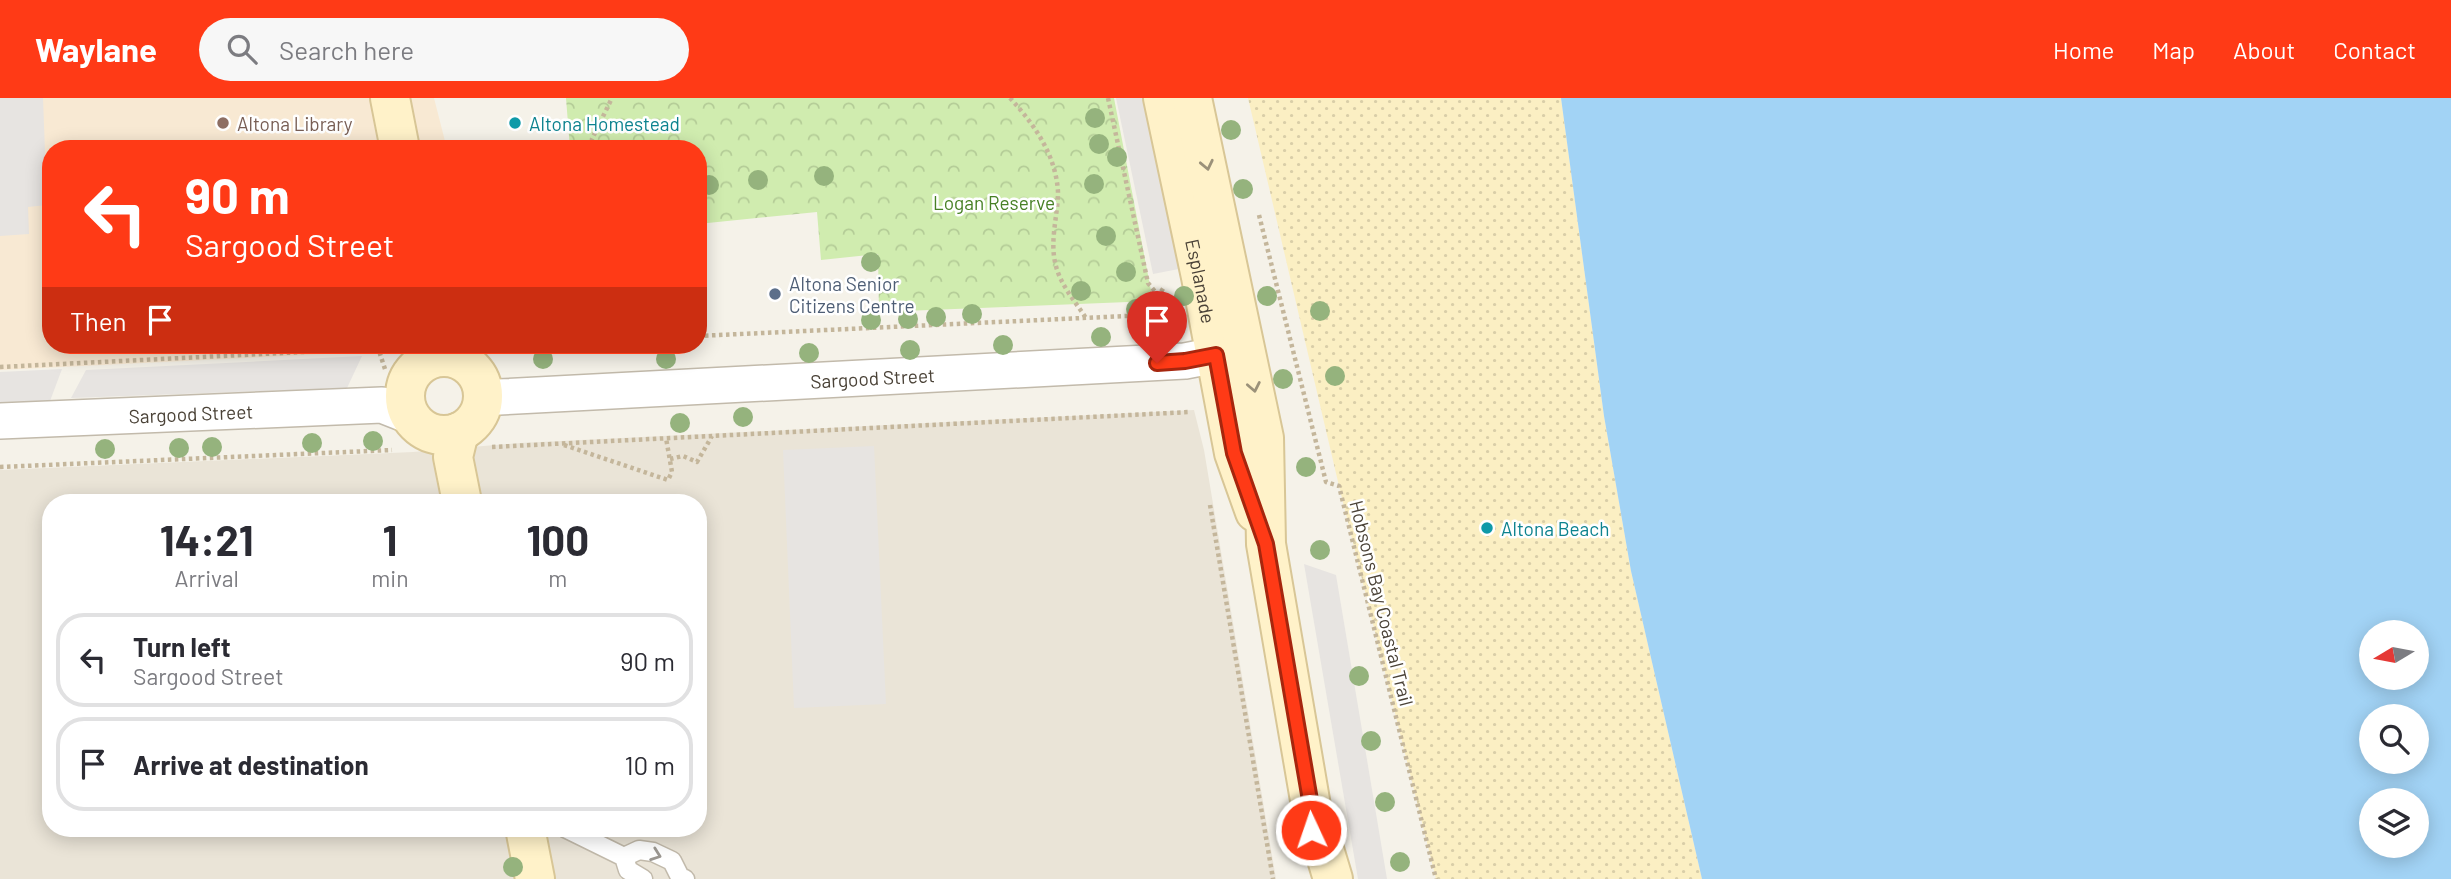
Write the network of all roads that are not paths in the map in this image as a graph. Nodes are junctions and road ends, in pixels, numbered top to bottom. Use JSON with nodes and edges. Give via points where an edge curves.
{"nodes":[{"id":1,"x":390,"y":98,"type":"edge"},
{"id":2,"x":1163,"y":98,"type":"edge"},
{"id":3,"x":1192,"y":98,"type":"edge"},
{"id":4,"x":398,"y":140,"type":"edge"},
{"id":5,"x":1216,"y":355,"type":"junction"},
{"id":6,"x":445,"y":396,"type":"edge"},
{"id":7,"x":0,"y":421,"type":"edge"},
{"id":8,"x":461,"y":494,"type":"edge"},
{"id":9,"x":1311,"y":806,"type":"junction"},
{"id":10,"x":531,"y":837,"type":"edge"},
{"id":11,"x":583,"y":837,"type":"edge"},
{"id":12,"x":624,"y":857,"type":"junction"},
{"id":13,"x":680,"y":878,"type":"edge"},
{"id":14,"x":535,"y":879,"type":"edge"},
{"id":15,"x":643,"y":879,"type":"edge"},
{"id":16,"x":1311,"y":879,"type":"edge"},
{"id":17,"x":1333,"y":879,"type":"edge"}],
"edges":[{"from":1,"to":4,"type":"street"},
{"from":2,"to":5,"type":"street","name":"Esplanade"},
{"from":3,"to":5,"type":"street","name":"Esplanade","one_way":true},
{"from":5,"to":6,"type":"street","name":"Sargood Street"},
{"from":5,"to":9,"type":"street","name":"Esplanade","via":[[1264,438],[1266,544]]},
{"from":6,"to":7,"type":"street","name":"Sargood Street"},
{"from":6,"to":8,"type":"street"},
{"from":9,"to":16,"type":"street","name":"Esplanade"},
{"from":9,"to":17,"type":"street","name":"Esplanade"},
{"from":10,"to":14,"type":"street"},
{"from":11,"to":12,"type":"lane"},
{"from":12,"to":13,"type":"lane","one_way":true,"via":[[639,850],[653,852],[672,861]]},
{"from":12,"to":15,"type":"lane","via":[[628,870]]}]}
